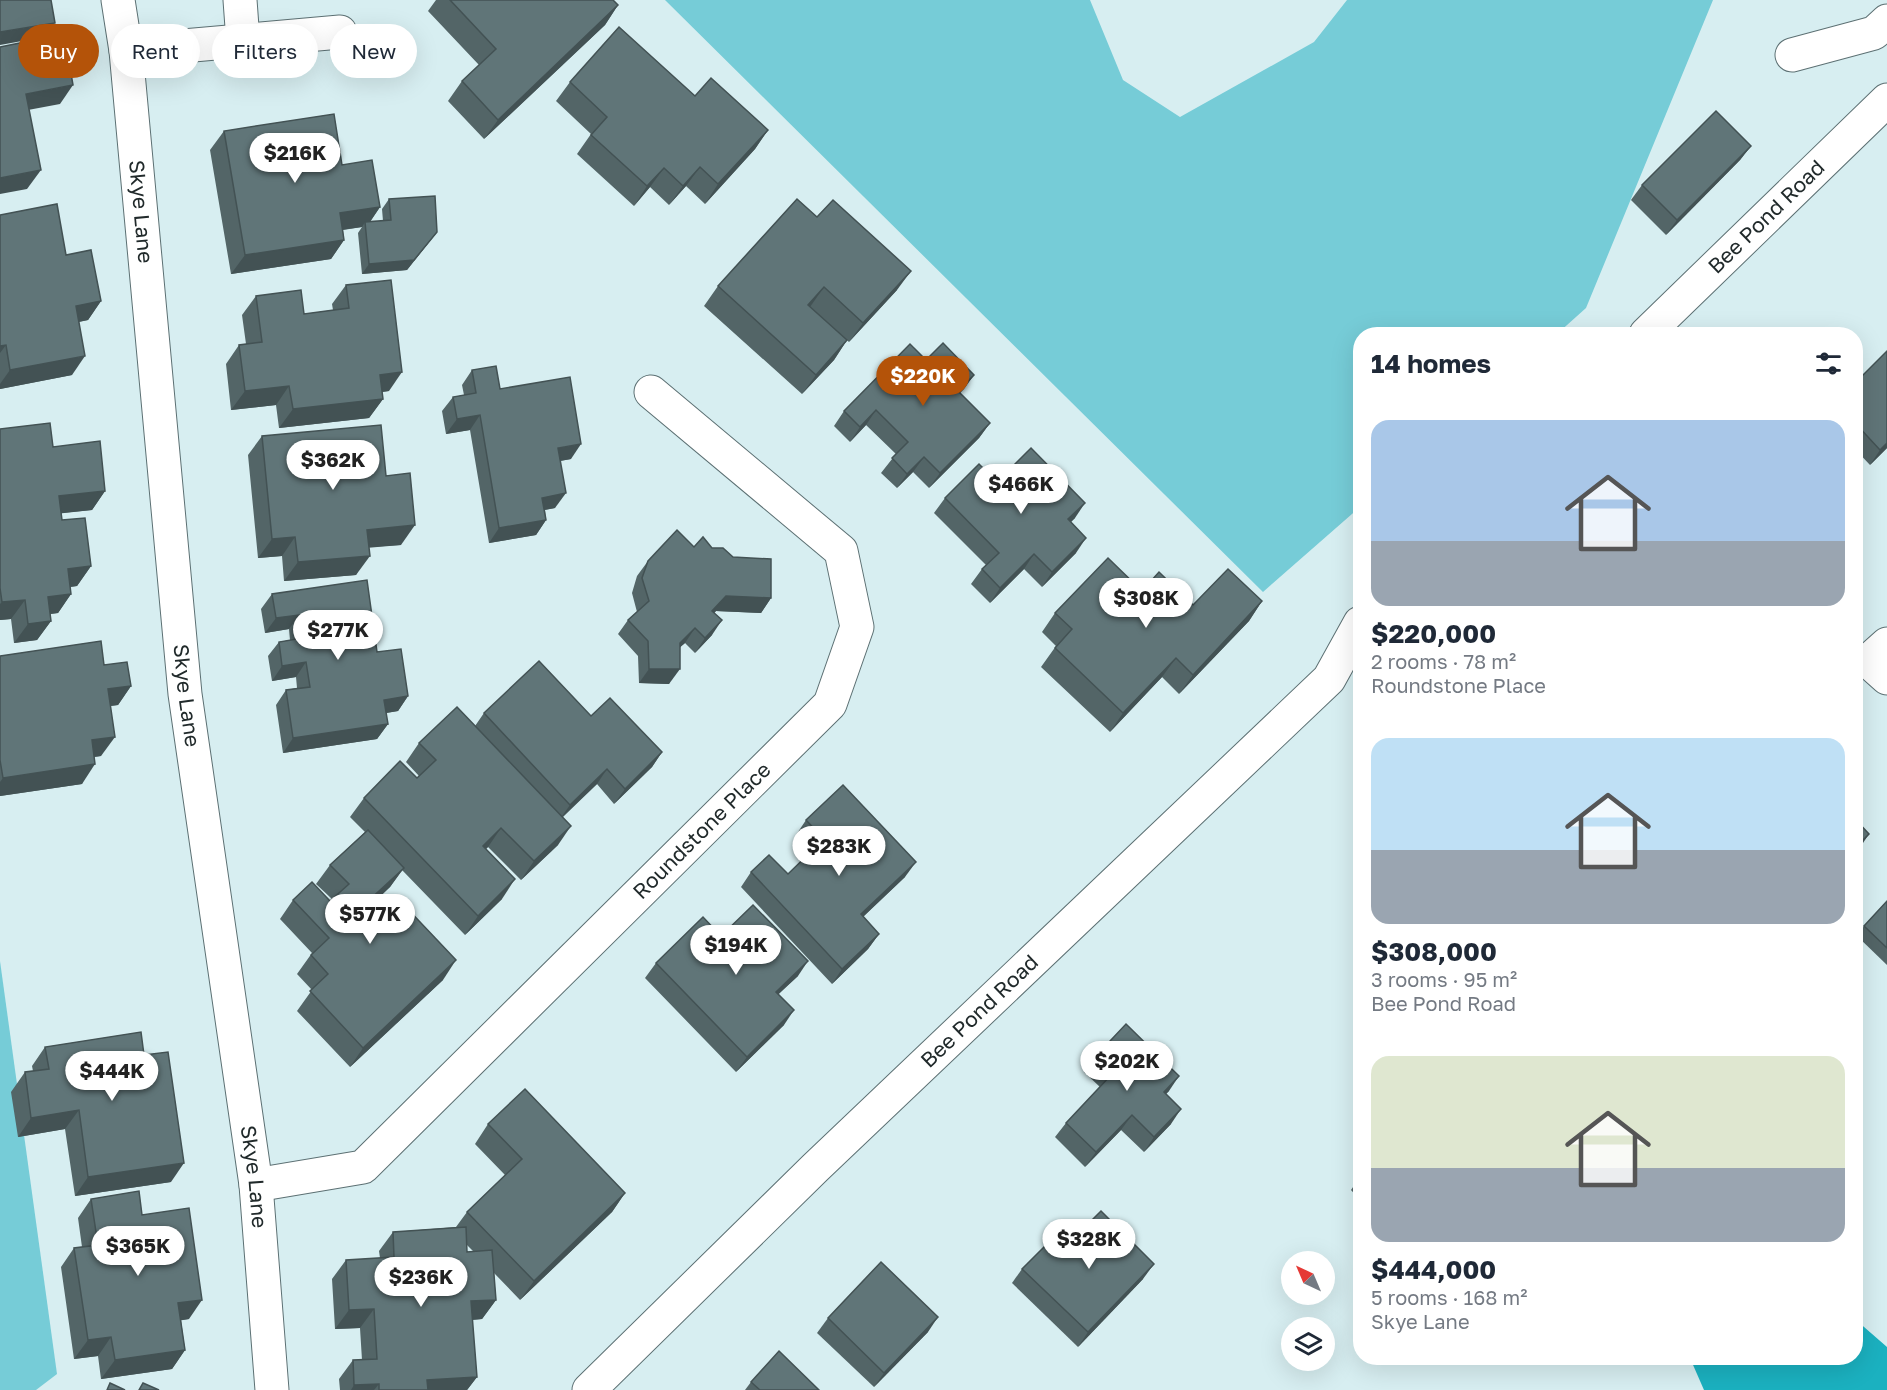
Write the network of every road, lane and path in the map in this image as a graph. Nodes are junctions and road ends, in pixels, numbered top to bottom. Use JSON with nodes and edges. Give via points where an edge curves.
{"nodes":[{"id":1,"x":118,"y":0,"type":"edge"},
{"id":2,"x":240,"y":0,"type":"edge"},
{"id":3,"x":1887,"y":21,"type":"edge"},
{"id":4,"x":122,"y":24,"type":"edge"},
{"id":5,"x":242,"y":24,"type":"edge"},
{"id":6,"x":1792,"y":55,"type":"dead end"},
{"id":7,"x":128,"y":78,"type":"edge"},
{"id":8,"x":1887,"y":100,"type":"edge"},
{"id":9,"x":1654,"y":327,"type":"edge"},
{"id":10,"x":651,"y":392,"type":"dead end"},
{"id":11,"x":1353,"y":635,"type":"edge"},
{"id":12,"x":255,"y":1185,"type":"junction"},
{"id":13,"x":272,"y":1390,"type":"edge"},
{"id":14,"x":589,"y":1390,"type":"edge"}],
"edges":[{"from":1,"to":4,"type":"street","name":"Skye Lane"},
{"from":2,"to":5,"type":"street"},
{"from":3,"to":6,"type":"street","via":[[1874,33]]},
{"from":7,"to":12,"type":"street","name":"Skye Lane","via":[[185,694]]},
{"from":8,"to":9,"type":"street","name":"Bee Pond Road"},
{"from":10,"to":12,"type":"street","name":"Roundstone Place","via":[[841,551],[857,627],[830,704],[363,1167]]},
{"from":11,"to":14,"type":"street","name":"Bee Pond Road","via":[[1329,678],[815,1168]]},
{"from":12,"to":13,"type":"street","name":"Skye Lane"}]}
